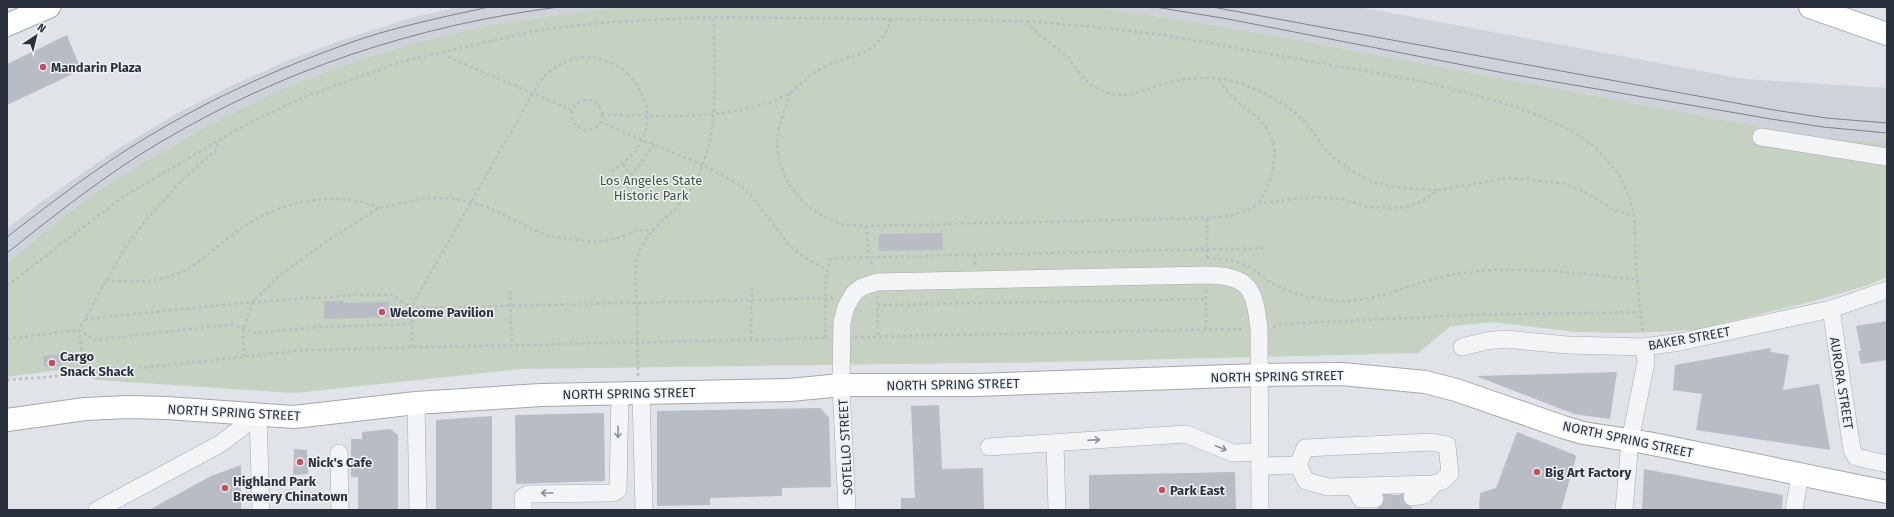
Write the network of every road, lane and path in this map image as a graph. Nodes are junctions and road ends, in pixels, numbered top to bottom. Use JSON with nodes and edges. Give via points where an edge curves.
{"nodes":[{"id":1,"x":49,"y":7,"type":"edge"},
{"id":2,"x":1810,"y":7,"type":"edge"},
{"id":3,"x":714,"y":17,"type":"junction"},
{"id":4,"x":892,"y":18,"type":"junction"},
{"id":5,"x":1027,"y":20,"type":"junction"},
{"id":6,"x":7,"y":25,"type":"edge"},
{"id":7,"x":1887,"y":34,"type":"edge"},
{"id":8,"x":444,"y":52,"type":"junction"},
{"id":9,"x":1219,"y":80,"type":"junction"},
{"id":10,"x":532,"y":94,"type":"junction"},
{"id":11,"x":790,"y":94,"type":"junction"},
{"id":12,"x":572,"y":110,"type":"junction"},
{"id":13,"x":713,"y":114,"type":"junction"},
{"id":14,"x":602,"y":115,"type":"junction"},
{"id":15,"x":600,"y":122,"type":"junction"},
{"id":16,"x":1762,"y":137,"type":"dead end"},
{"id":17,"x":219,"y":140,"type":"junction"},
{"id":18,"x":654,"y":144,"type":"junction"},
{"id":19,"x":1887,"y":157,"type":"edge"},
{"id":20,"x":623,"y":164,"type":"junction"},
{"id":21,"x":703,"y":165,"type":"junction"},
{"id":22,"x":611,"y":171,"type":"dead end"},
{"id":23,"x":1438,"y":190,"type":"junction"},
{"id":24,"x":471,"y":202,"type":"junction"},
{"id":25,"x":1258,"y":204,"type":"junction"},
{"id":26,"x":379,"y":208,"type":"junction"},
{"id":27,"x":1634,"y":215,"type":"junction"},
{"id":28,"x":1207,"y":218,"type":"junction"},
{"id":29,"x":867,"y":226,"type":"junction"},
{"id":30,"x":652,"y":230,"type":"junction"},
{"id":31,"x":1264,"y":248,"type":"dead end"},
{"id":32,"x":1207,"y":249,"type":"junction"},
{"id":33,"x":868,"y":257,"type":"junction"},
{"id":34,"x":1207,"y":258,"type":"junction"},
{"id":35,"x":1207,"y":262,"type":"dead end"},
{"id":36,"x":827,"y":270,"type":"junction"},
{"id":37,"x":877,"y":274,"type":"dead end"},
{"id":38,"x":1637,"y":279,"type":"junction"},
{"id":39,"x":106,"y":280,"type":"junction"},
{"id":40,"x":1206,"y":285,"type":"dead end"},
{"id":41,"x":7,"y":286,"type":"edge"},
{"id":42,"x":752,"y":286,"type":"dead end"},
{"id":43,"x":1887,"y":290,"type":"edge"},
{"id":44,"x":510,"y":291,"type":"dead end"},
{"id":45,"x":877,"y":291,"type":"dead end"},
{"id":46,"x":826,"y":298,"type":"junction"},
{"id":47,"x":1206,"y":298,"type":"junction"},
{"id":48,"x":751,"y":300,"type":"junction"},
{"id":49,"x":850,"y":300,"type":"junction"},
{"id":50,"x":253,"y":302,"type":"junction"},
{"id":51,"x":636,"y":302,"type":"junction"},
{"id":52,"x":510,"y":305,"type":"junction"},
{"id":53,"x":877,"y":305,"type":"junction"},
{"id":54,"x":413,"y":308,"type":"junction"},
{"id":55,"x":1831,"y":309,"type":"junction"},
{"id":56,"x":1640,"y":312,"type":"junction"},
{"id":57,"x":85,"y":318,"type":"junction"},
{"id":58,"x":411,"y":324,"type":"junction"},
{"id":59,"x":1248,"y":328,"type":"dead end"},
{"id":60,"x":1267,"y":328,"type":"dead end"},
{"id":61,"x":243,"y":329,"type":"junction"},
{"id":62,"x":1206,"y":329,"type":"junction"},
{"id":63,"x":78,"y":330,"type":"junction"},
{"id":64,"x":878,"y":336,"type":"junction"},
{"id":65,"x":851,"y":337,"type":"dead end"},
{"id":66,"x":825,"y":338,"type":"junction"},
{"id":67,"x":834,"y":338,"type":"dead end"},
{"id":68,"x":7,"y":339,"type":"edge"},
{"id":69,"x":751,"y":339,"type":"junction"},
{"id":70,"x":638,"y":341,"type":"junction"},
{"id":71,"x":512,"y":345,"type":"junction"},
{"id":72,"x":412,"y":347,"type":"junction"},
{"id":73,"x":1462,"y":347,"type":"dead end"},
{"id":74,"x":1644,"y":347,"type":"junction"},
{"id":75,"x":244,"y":357,"type":"junction"},
{"id":76,"x":84,"y":374,"type":"junction"},
{"id":77,"x":1259,"y":375,"type":"junction"},
{"id":78,"x":7,"y":380,"type":"edge"},
{"id":79,"x":841,"y":385,"type":"junction"},
{"id":80,"x":633,"y":393,"type":"junction"},
{"id":81,"x":416,"y":403,"type":"junction"},
{"id":82,"x":258,"y":415,"type":"junction"},
{"id":83,"x":7,"y":420,"type":"edge"},
{"id":84,"x":1630,"y":441,"type":"junction"},
{"id":85,"x":1055,"y":443,"type":"junction"},
{"id":86,"x":989,"y":447,"type":"dead end"},
{"id":87,"x":339,"y":453,"type":"dead end"},
{"id":88,"x":1260,"y":459,"type":"junction"},
{"id":89,"x":1887,"y":464,"type":"edge"},
{"id":90,"x":1298,"y":465,"type":"junction"},
{"id":91,"x":1800,"y":475,"type":"junction"},
{"id":92,"x":1434,"y":484,"type":"junction"},
{"id":93,"x":1354,"y":487,"type":"junction"},
{"id":94,"x":1887,"y":492,"type":"edge"},
{"id":95,"x":1412,"y":497,"type":"tunnel mouth"},
{"id":96,"x":1375,"y":499,"type":"tunnel mouth"},
{"id":97,"x":97,"y":510,"type":"edge"},
{"id":98,"x":261,"y":510,"type":"edge"},
{"id":99,"x":340,"y":510,"type":"edge"},
{"id":100,"x":418,"y":510,"type":"edge"},
{"id":101,"x":523,"y":510,"type":"edge"},
{"id":102,"x":644,"y":510,"type":"edge"},
{"id":103,"x":847,"y":510,"type":"edge"},
{"id":104,"x":1057,"y":510,"type":"edge"},
{"id":105,"x":1260,"y":510,"type":"edge"},
{"id":106,"x":1624,"y":510,"type":"edge"},
{"id":107,"x":1794,"y":510,"type":"edge"}],
"edges":[{"from":1,"to":6,"type":"main road"},
{"from":2,"to":7,"type":"main road"},
{"from":3,"to":4,"type":"path"},
{"from":3,"to":8,"type":"path","via":[[609,22],[539,30]]},
{"from":3,"to":13,"type":"path"},
{"from":4,"to":5,"type":"path"},
{"from":4,"to":11,"type":"path","via":[[882,36],[868,51],[824,67]]},
{"from":5,"to":9,"type":"path","via":[[1033,30],[1058,49],[1083,77],[1106,92],[1132,95],[1171,82],[1207,78]]},
{"from":5,"to":27,"type":"path","via":[[1170,36],[1421,80],[1500,102],[1538,115],[1586,140],[1620,176]]},
{"from":8,"to":10,"type":"path","via":[[450,58]]},
{"from":8,"to":17,"type":"path","via":[[404,61],[309,95]]},
{"from":9,"to":23,"type":"path","via":[[1233,81],[1275,98],[1306,124],[1328,151],[1357,174],[1395,188]]},
{"from":9,"to":25,"type":"path","via":[[1230,94],[1262,122],[1270,136],[1274,149],[1273,174]]},
{"from":10,"to":12,"type":"path"},
{"from":10,"to":20,"type":"path","bridge":true,"via":[[549,70],[575,58],[607,60],[628,74],[642,93],[647,110],[646,130],[640,147]]},
{"from":10,"to":24,"type":"path"},
{"from":11,"to":13,"type":"path","via":[[764,105]]},
{"from":11,"to":29,"type":"path","via":[[777,141],[785,176],[803,203],[817,213],[844,224]]},
{"from":12,"to":14,"type":"path","via":[[578,102],[592,100],[599,106]]},
{"from":12,"to":15,"type":"path","via":[[574,124],[583,130],[593,129]]},
{"from":13,"to":14,"type":"path"},
{"from":13,"to":21,"type":"path","via":[[710,140]]},
{"from":14,"to":15,"type":"path"},
{"from":15,"to":18,"type":"path"},
{"from":16,"to":19,"type":"street"},
{"from":17,"to":39,"type":"path","via":[[215,151],[184,178],[145,221]]},
{"from":17,"to":41,"type":"path","via":[[120,199]]},
{"from":18,"to":20,"type":"path","via":[[632,174]]},
{"from":18,"to":21,"type":"path"},
{"from":20,"to":22,"type":"path","bridge":true},
{"from":21,"to":30,"type":"path","via":[[699,177],[677,208]]},
{"from":21,"to":36,"type":"path","via":[[740,185],[790,246]]},
{"from":23,"to":25,"type":"path","via":[[1423,201],[1390,208],[1368,207],[1342,199],[1318,197]]},
{"from":23,"to":27,"type":"path","via":[[1508,178],[1562,183],[1581,190],[1614,210]]},
{"from":24,"to":26,"type":"path","via":[[427,198]]},
{"from":24,"to":30,"type":"path","via":[[548,236],[592,242],[611,240],[641,230]]},
{"from":24,"to":54,"type":"path"},
{"from":25,"to":28,"type":"path","via":[[1229,216]]},
{"from":26,"to":39,"type":"path","via":[[364,201],[338,199],[296,203],[261,216],[241,228],[183,271],[164,278],[144,281]]},
{"from":26,"to":50,"type":"path","via":[[330,238],[279,276]]},
{"from":27,"to":38,"type":"path"},
{"from":28,"to":29,"type":"path"},
{"from":28,"to":32,"type":"path"},
{"from":29,"to":33,"type":"path"},
{"from":30,"to":51,"type":"path","via":[[639,253]]},
{"from":31,"to":32,"type":"path"},
{"from":32,"to":33,"type":"path"},
{"from":32,"to":34,"type":"path"},
{"from":33,"to":36,"type":"path","via":[[834,258],[830,260]]},
{"from":33,"to":37,"type":"path"},
{"from":34,"to":35,"type":"path"},
{"from":34,"to":38,"type":"path","via":[[1241,263],[1278,286],[1293,292],[1316,299],[1340,301],[1370,298],[1433,278],[1492,270]]},
{"from":36,"to":46,"type":"path"},
{"from":38,"to":56,"type":"path"},
{"from":39,"to":57,"type":"path"},
{"from":40,"to":47,"type":"path"},
{"from":42,"to":48,"type":"path"},
{"from":43,"to":55,"type":"street","name":"BAKER STREET"},
{"from":44,"to":52,"type":"path"},
{"from":45,"to":53,"type":"path"},
{"from":46,"to":48,"type":"path"},
{"from":46,"to":49,"type":"path"},
{"from":46,"to":66,"type":"path"},
{"from":47,"to":53,"type":"path"},
{"from":47,"to":62,"type":"path"},
{"from":48,"to":51,"type":"path"},
{"from":48,"to":69,"type":"path"},
{"from":49,"to":77,"type":"street","via":[[862,287],[877,282],[1224,276],[1244,284],[1255,301],[1259,328]]},
{"from":49,"to":79,"type":"street","name":"SOTELLO STREET","via":[[842,322]]},
{"from":50,"to":54,"type":"path","via":[[321,296],[391,295]]},
{"from":50,"to":57,"type":"path"},
{"from":50,"to":61,"type":"path"},
{"from":51,"to":52,"type":"path"},
{"from":51,"to":70,"type":"path"},
{"from":52,"to":54,"type":"path"},
{"from":52,"to":71,"type":"path"},
{"from":53,"to":64,"type":"path"},
{"from":54,"to":58,"type":"path"},
{"from":55,"to":74,"type":"street","name":"BAKER STREET","via":[[1680,342]]},
{"from":55,"to":89,"type":"street","name":"AURORA STREET","via":[[1852,450],[1856,457]]},
{"from":56,"to":60,"type":"path","via":[[1466,315],[1285,324]]},
{"from":56,"to":74,"type":"path"},
{"from":57,"to":63,"type":"path"},
{"from":58,"to":61,"type":"path","via":[[319,327],[254,333]]},
{"from":58,"to":72,"type":"path"},
{"from":59,"to":62,"type":"path"},
{"from":61,"to":63,"type":"path","via":[[232,324],[95,340]]},
{"from":61,"to":75,"type":"path"},
{"from":62,"to":64,"type":"path"},
{"from":63,"to":68,"type":"path"},
{"from":63,"to":76,"type":"path"},
{"from":64,"to":65,"type":"path"},
{"from":66,"to":67,"type":"path"},
{"from":66,"to":69,"type":"path"},
{"from":69,"to":70,"type":"path"},
{"from":70,"to":71,"type":"path"},
{"from":70,"to":80,"type":"path"},
{"from":71,"to":72,"type":"path"},
{"from":72,"to":75,"type":"path","via":[[305,350]]},
{"from":73,"to":74,"type":"street","name":"BAKER STREET","via":[[1505,339],[1567,345]]},
{"from":74,"to":84,"type":"street","via":[[1646,362]]},
{"from":75,"to":76,"type":"path"},
{"from":76,"to":78,"type":"path"},
{"from":77,"to":79,"type":"main road","name":"NORTH SPRING STREET","via":[[976,385]]},
{"from":77,"to":84,"type":"main road","name":"NORTH SPRING STREET","via":[[1342,374],[1425,382],[1491,401],[1562,427]]},
{"from":77,"to":88,"type":"street"},
{"from":79,"to":80,"type":"main road","name":"NORTH SPRING STREET","via":[[790,390]]},
{"from":79,"to":103,"type":"street","name":"SOTELLO STREET"},
{"from":80,"to":81,"type":"main road","name":"NORTH SPRING STREET","via":[[541,395]]},
{"from":80,"to":101,"type":"street","one_way":true,"via":[[618,490],[614,493],[528,494],[523,497]]},
{"from":80,"to":102,"type":"street"},
{"from":81,"to":82,"type":"main road","name":"NORTH SPRING STREET","via":[[294,417]]},
{"from":81,"to":100,"type":"street"},
{"from":82,"to":83,"type":"main road","name":"NORTH SPRING STREET","via":[[127,407],[85,409]]},
{"from":82,"to":97,"type":"street","via":[[220,444]]},
{"from":82,"to":98,"type":"street"},
{"from":84,"to":91,"type":"main road","name":"NORTH SPRING STREET"},
{"from":84,"to":106,"type":"street"},
{"from":85,"to":86,"type":"street"},
{"from":85,"to":88,"type":"street","one_way":true,"via":[[1186,434],[1234,453]]},
{"from":85,"to":104,"type":"street"},
{"from":87,"to":99,"type":"street"},
{"from":88,"to":90,"type":"street"},
{"from":88,"to":105,"type":"street"},
{"from":90,"to":92,"type":"street","via":[[1305,448],[1431,442],[1447,445],[1450,474]]},
{"from":90,"to":93,"type":"street","via":[[1306,481],[1328,487]]},
{"from":91,"to":94,"type":"main road","name":"NORTH SPRING STREET"},
{"from":91,"to":107,"type":"street"},
{"from":92,"to":93,"type":"street"},
{"from":92,"to":95,"type":"street","via":[[1424,494]]},
{"from":93,"to":96,"type":"street","via":[[1361,499]]}]}
